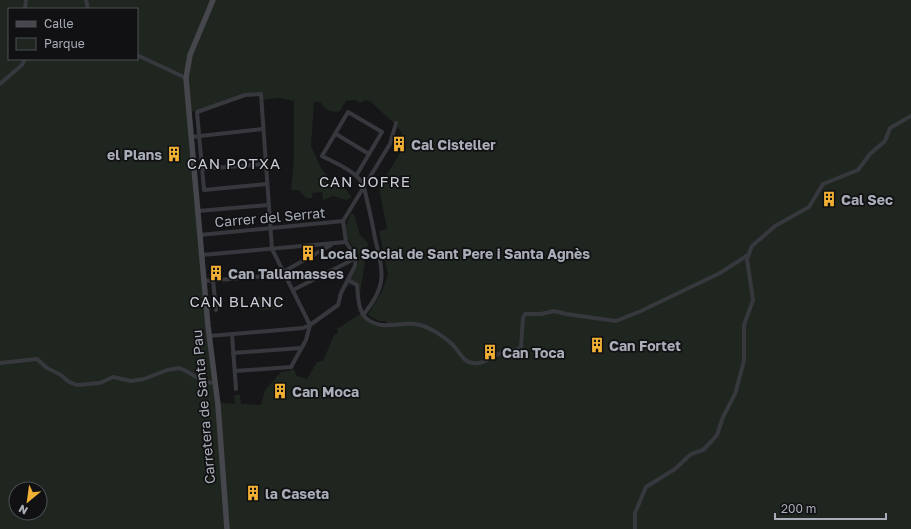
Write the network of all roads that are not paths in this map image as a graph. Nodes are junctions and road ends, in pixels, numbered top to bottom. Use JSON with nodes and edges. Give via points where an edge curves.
{"nodes":[{"id":1,"x":213,"y":0,"type":"edge"},
{"id":2,"x":138,"y":55,"type":"edge"},
{"id":3,"x":24,"y":60,"type":"edge"},
{"id":4,"x":186,"y":78,"type":"junction"},
{"id":5,"x":0,"y":84,"type":"edge"},
{"id":6,"x":911,"y":116,"type":"edge"},
{"id":7,"x":396,"y":123,"type":"dead end"},
{"id":8,"x":263,"y":129,"type":"junction"},
{"id":9,"x":336,"y":134,"type":"junction"},
{"id":10,"x":200,"y":136,"type":"junction"},
{"id":11,"x":191,"y":137,"type":"junction"},
{"id":12,"x":369,"y":154,"type":"junction"},
{"id":13,"x":265,"y":164,"type":"junction"},
{"id":14,"x":202,"y":169,"type":"junction"},
{"id":15,"x":356,"y":176,"type":"junction"},
{"id":16,"x":267,"y":184,"type":"junction"},
{"id":17,"x":364,"y":187,"type":"junction"},
{"id":18,"x":268,"y":205,"type":"junction"},
{"id":19,"x":198,"y":211,"type":"junction"},
{"id":20,"x":343,"y":221,"type":"junction"},
{"id":21,"x":270,"y":229,"type":"junction"},
{"id":22,"x":200,"y":235,"type":"junction"},
{"id":23,"x":346,"y":242,"type":"junction"},
{"id":24,"x":333,"y":244,"type":"junction"},
{"id":25,"x":272,"y":249,"type":"junction"},
{"id":26,"x":748,"y":254,"type":"junction"},
{"id":27,"x":202,"y":255,"type":"junction"},
{"id":28,"x":356,"y":258,"type":"junction"},
{"id":29,"x":282,"y":270,"type":"junction"},
{"id":30,"x":213,"y":280,"type":"junction"},
{"id":31,"x":348,"y":280,"type":"junction"},
{"id":32,"x":204,"y":281,"type":"junction"},
{"id":33,"x":293,"y":290,"type":"junction"},
{"id":34,"x":216,"y":310,"type":"dead end"},
{"id":35,"x":363,"y":315,"type":"junction"},
{"id":36,"x":310,"y":325,"type":"junction"},
{"id":37,"x":232,"y":334,"type":"junction"},
{"id":38,"x":209,"y":336,"type":"junction"},
{"id":39,"x":301,"y":348,"type":"junction"},
{"id":40,"x":233,"y":353,"type":"junction"},
{"id":41,"x":0,"y":363,"type":"edge"},
{"id":42,"x":235,"y":371,"type":"junction"},
{"id":43,"x":215,"y":384,"type":"junction"},
{"id":44,"x":236,"y":389,"type":"dead end"},
{"id":45,"x":227,"y":529,"type":"edge"},
{"id":46,"x":635,"y":529,"type":"edge"}],
"edges":[{"from":1,"to":4,"type":"main road","name":"Carretera de Santa Pau","via":[[190,55]]},
{"from":2,"to":4,"type":"street"},
{"from":3,"to":5,"type":"street"},
{"from":4,"to":11,"type":"main road","name":"Carretera de Santa Pau"},
{"from":6,"to":26,"type":"street","via":[[890,128],[885,141],[870,154],[858,170],[823,184],[809,208],[775,226],[752,246]]},
{"from":7,"to":17,"type":"street","via":[[390,144]]},
{"from":8,"to":10,"type":"street"},
{"from":8,"to":10,"type":"street","via":[[261,94],[245,95],[198,112]]},
{"from":8,"to":13,"type":"street"},
{"from":9,"to":12,"type":"street"},
{"from":9,"to":12,"type":"street","via":[[348,112],[382,132]]},
{"from":9,"to":15,"type":"street","via":[[322,156]]},
{"from":10,"to":11,"type":"street"},
{"from":10,"to":14,"type":"street"},
{"from":11,"to":19,"type":"main road","name":"Carretera de Santa Pau"},
{"from":12,"to":15,"type":"street"},
{"from":13,"to":14,"type":"street"},
{"from":13,"to":16,"type":"street"},
{"from":14,"to":16,"type":"street","via":[[204,190]]},
{"from":15,"to":17,"type":"street"},
{"from":16,"to":18,"type":"street"},
{"from":17,"to":20,"type":"street"},
{"from":17,"to":35,"type":"street","via":[[383,272],[380,288]]},
{"from":18,"to":19,"type":"street"},
{"from":18,"to":21,"type":"street"},
{"from":19,"to":22,"type":"main road","name":"Carretera de Santa Pau"},
{"from":20,"to":21,"type":"street","name":"Carrer del Serrat"},
{"from":20,"to":23,"type":"street"},
{"from":21,"to":22,"type":"street","name":"Carrer del Serrat"},
{"from":21,"to":25,"type":"street"},
{"from":22,"to":27,"type":"main road","name":"Carretera de Santa Pau"},
{"from":23,"to":24,"type":"street"},
{"from":23,"to":28,"type":"street"},
{"from":24,"to":25,"type":"street"},
{"from":24,"to":29,"type":"street"},
{"from":25,"to":27,"type":"street"},
{"from":25,"to":29,"type":"street"},
{"from":26,"to":35,"type":"street","via":[[720,273],[641,312],[616,321],[554,311],[541,314],[528,312],[523,318],[521,347],[479,363],[464,359],[453,344],[428,328],[410,323],[391,327],[377,324]]},
{"from":26,"to":46,"type":"street","via":[[747,266],[753,300],[744,325],[744,361],[733,398],[717,435],[711,442],[703,450],[691,454],[675,469],[646,486],[634,519]]},
{"from":27,"to":32,"type":"main road","name":"Carretera de Santa Pau"},
{"from":28,"to":31,"type":"street"},
{"from":28,"to":33,"type":"street"},
{"from":29,"to":30,"type":"street","via":[[268,276]]},
{"from":29,"to":33,"type":"street"},
{"from":30,"to":32,"type":"street"},
{"from":30,"to":34,"type":"street"},
{"from":31,"to":35,"type":"street","via":[[357,285]]},
{"from":31,"to":36,"type":"street","via":[[338,306]]},
{"from":32,"to":38,"type":"main road","name":"Carretera de Santa Pau"},
{"from":33,"to":36,"type":"street"},
{"from":36,"to":37,"type":"street","via":[[303,328]]},
{"from":36,"to":39,"type":"street"},
{"from":37,"to":38,"type":"street"},
{"from":37,"to":40,"type":"street"},
{"from":38,"to":43,"type":"main road","name":"Carretera de Santa Pau"},
{"from":39,"to":40,"type":"street"},
{"from":39,"to":42,"type":"street","via":[[291,367]]},
{"from":40,"to":42,"type":"street"},
{"from":41,"to":43,"type":"street","via":[[37,359],[77,385],[100,383],[113,377],[131,381],[144,379],[178,368],[205,382]]},
{"from":42,"to":44,"type":"street"},
{"from":43,"to":45,"type":"main road","name":"Carretera de Santa Pau"}]}
